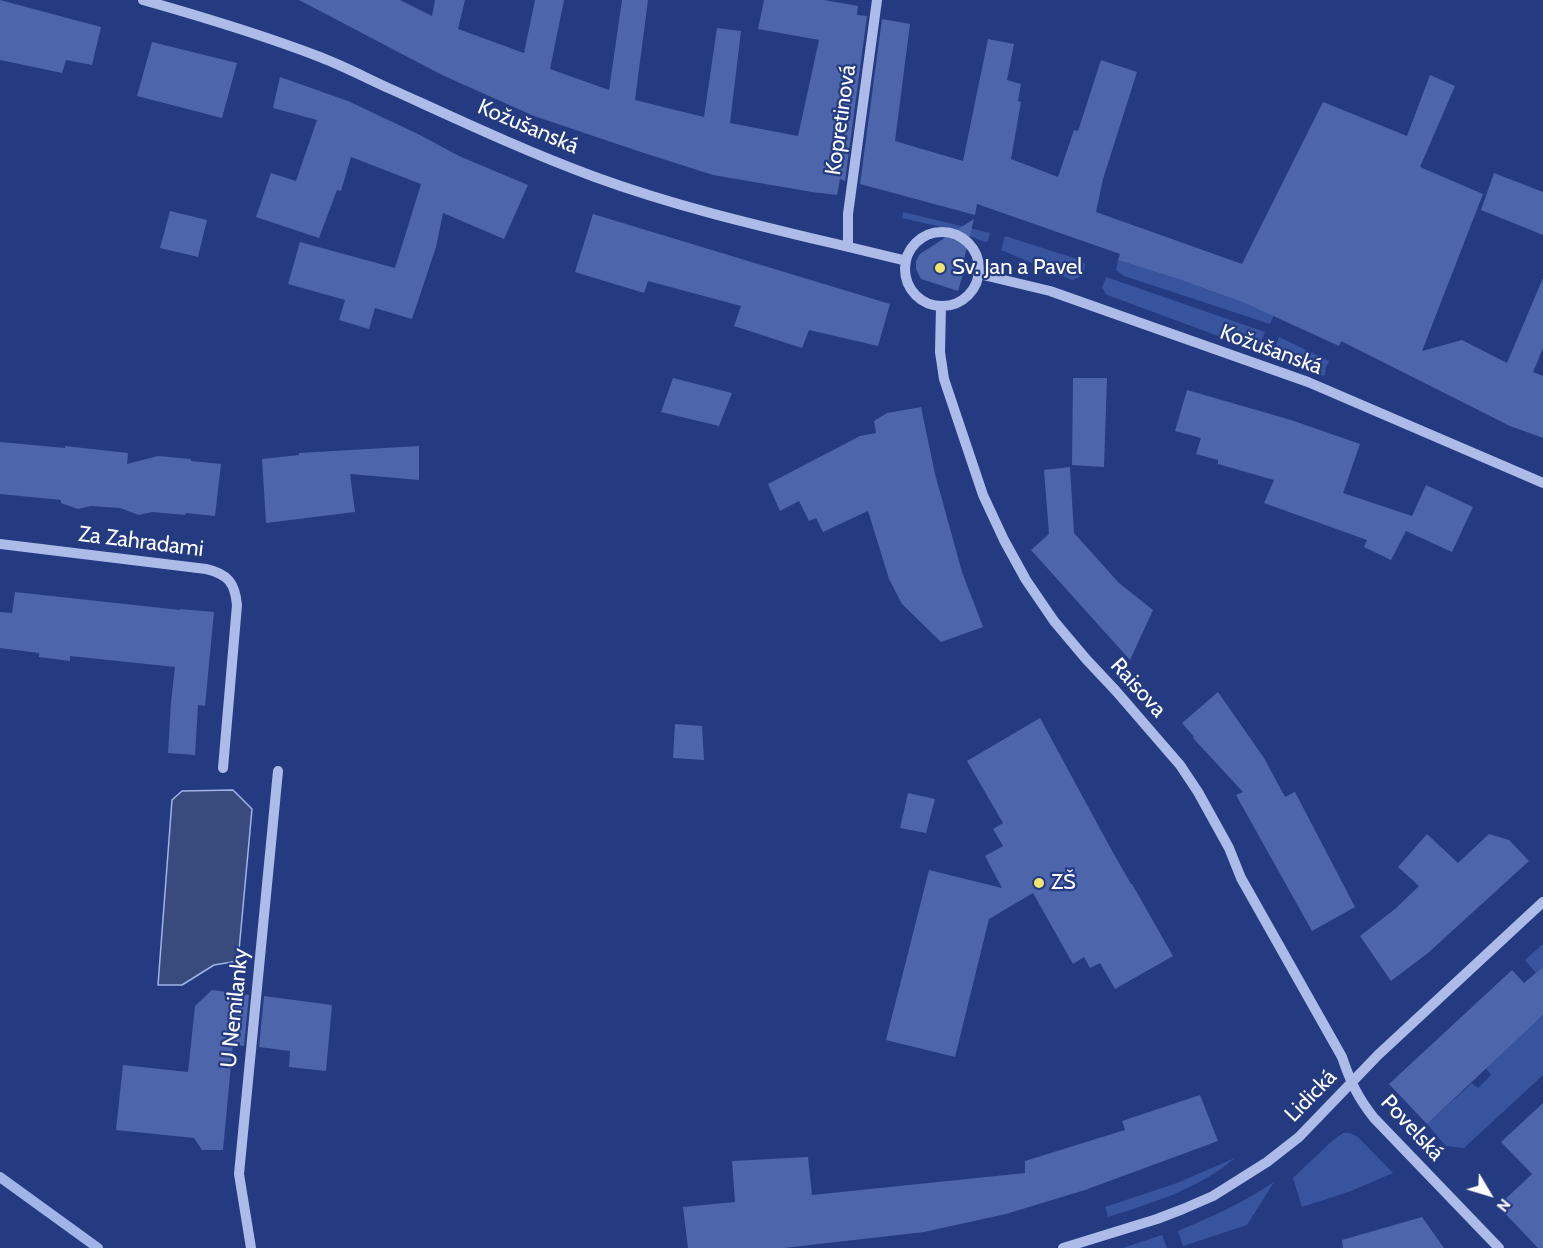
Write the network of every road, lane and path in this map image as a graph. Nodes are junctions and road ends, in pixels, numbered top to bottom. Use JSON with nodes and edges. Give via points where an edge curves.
{"nodes":[{"id":1,"x":143,"y":0,"type":"edge"},
{"id":2,"x":877,"y":0,"type":"edge"},
{"id":3,"x":848,"y":246,"type":"junction"},
{"id":4,"x":906,"y":261,"type":"junction"},
{"id":5,"x":979,"y":274,"type":"junction"},
{"id":6,"x":941,"y":306,"type":"junction"},
{"id":7,"x":1543,"y":483,"type":"edge"},
{"id":8,"x":0,"y":544,"type":"edge"},
{"id":9,"x":223,"y":768,"type":"dead end"},
{"id":10,"x":278,"y":771,"type":"dead end"},
{"id":11,"x":1543,"y":902,"type":"edge"},
{"id":12,"x":1351,"y":1083,"type":"junction"},
{"id":13,"x":251,"y":1248,"type":"edge"},
{"id":14,"x":1063,"y":1248,"type":"edge"},
{"id":15,"x":1499,"y":1248,"type":"edge"}],
"edges":[{"from":1,"to":3,"type":"street","name":"Kožušanská","via":[[322,58],[594,176],[678,204]]},
{"from":2,"to":3,"type":"street","name":"Kopretinová","via":[[848,214]]},
{"from":3,"to":4,"type":"street","name":"Kožušanská"},
{"from":4,"to":5,"type":"street","via":[[919,240],[930,234],[955,234],[974,250]]},
{"from":4,"to":6,"type":"street","via":[[905,272],[913,292],[930,304]]},
{"from":5,"to":6,"type":"street","via":[[962,300]]},
{"from":5,"to":7,"type":"street","name":"Kožušanská","via":[[1050,291],[1308,382]]},
{"from":6,"to":12,"type":"street","name":"Raisova","via":[[944,379],[983,495],[1004,540],[1054,621],[1180,765],[1198,792],[1241,878],[1342,1057]]},
{"from":8,"to":9,"type":"street","name":"Za Zahradami","via":[[206,569],[227,578],[237,605]]},
{"from":10,"to":13,"type":"street","name":"U Nemilanky","via":[[239,1174]]},
{"from":11,"to":12,"type":"street","name":"Lidická"},
{"from":12,"to":14,"type":"street","name":"Lidická","via":[[1294,1142],[1224,1190],[1165,1216]]},
{"from":12,"to":15,"type":"street","name":"Povelská","via":[[1374,1118]]}]}
